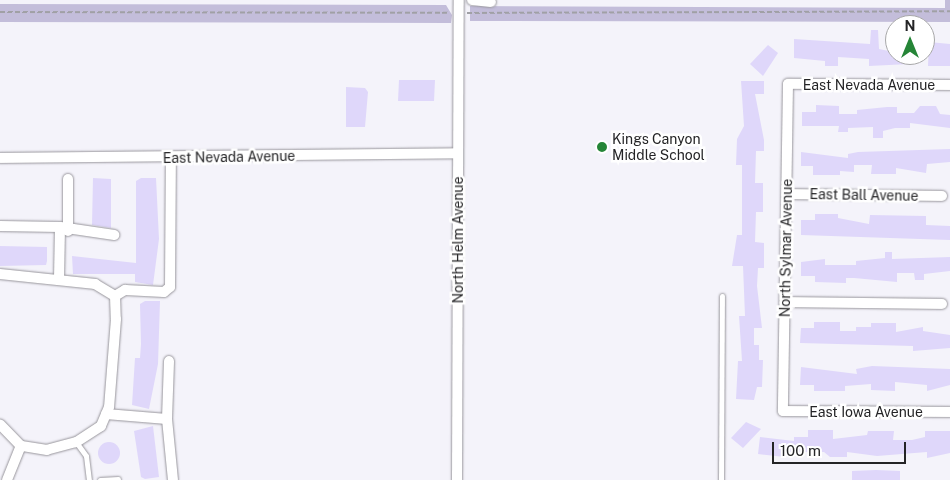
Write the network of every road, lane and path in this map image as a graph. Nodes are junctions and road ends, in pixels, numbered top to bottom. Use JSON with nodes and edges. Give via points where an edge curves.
{"nodes":[{"id":1,"x":460,"y":0,"type":"edge"},
{"id":2,"x":472,"y":0,"type":"edge"},
{"id":3,"x":491,"y":2,"type":"dead end"},
{"id":4,"x":0,"y":12,"type":"edge"},
{"id":5,"x":950,"y":12,"type":"edge"},
{"id":6,"x":460,"y":13,"type":"junction"},
{"id":7,"x":788,"y":84,"type":"joint"},
{"id":8,"x":950,"y":85,"type":"edge"},
{"id":9,"x":458,"y":153,"type":"junction"},
{"id":10,"x":0,"y":158,"type":"edge"},
{"id":11,"x":171,"y":158,"type":"junction"},
{"id":12,"x":68,"y":179,"type":"dead end"},
{"id":13,"x":787,"y":194,"type":"junction"},
{"id":14,"x":942,"y":196,"type":"dead end"},
{"id":15,"x":0,"y":226,"type":"edge"},
{"id":16,"x":64,"y":229,"type":"junction"},
{"id":17,"x":114,"y":235,"type":"dead end"},
{"id":18,"x":0,"y":274,"type":"edge"},
{"id":19,"x":59,"y":280,"type":"junction"},
{"id":20,"x":114,"y":296,"type":"junction"},
{"id":21,"x":722,"y":296,"type":"dead end"},
{"id":22,"x":785,"y":302,"type":"junction"},
{"id":23,"x":942,"y":304,"type":"dead end"},
{"id":24,"x":170,"y":361,"type":"dead end"},
{"id":25,"x":783,"y":412,"type":"joint"},
{"id":26,"x":950,"y":412,"type":"edge"},
{"id":27,"x":106,"y":414,"type":"junction"},
{"id":28,"x":167,"y":419,"type":"junction"},
{"id":29,"x":0,"y":424,"type":"edge"},
{"id":30,"x":76,"y":442,"type":"junction"},
{"id":31,"x":21,"y":446,"type":"junction"},
{"id":32,"x":118,"y":479,"type":"edge"},
{"id":33,"x":6,"y":480,"type":"edge"},
{"id":34,"x":89,"y":480,"type":"edge"},
{"id":35,"x":100,"y":480,"type":"edge"},
{"id":36,"x":173,"y":480,"type":"edge"},
{"id":37,"x":457,"y":480,"type":"edge"},
{"id":38,"x":721,"y":480,"type":"edge"}],
"edges":[{"from":1,"to":6,"type":"street","name":"North Helm Avenue"},
{"from":2,"to":3,"type":"street"},
{"from":4,"to":6,"type":"path"},
{"from":5,"to":6,"type":"path"},
{"from":6,"to":9,"type":"street","name":"North Helm Avenue"},
{"from":7,"to":8,"type":"street","name":"East Nevada Avenue"},
{"from":7,"to":13,"type":"street","name":"North Sylmar Avenue"},
{"from":9,"to":11,"type":"street","name":"East Nevada Avenue"},
{"from":9,"to":37,"type":"street","name":"North Helm Avenue"},
{"from":10,"to":11,"type":"street","name":"East Nevada Avenue"},
{"from":11,"to":20,"type":"street","via":[[170,287],[164,292],[143,289]]},
{"from":12,"to":16,"type":"street"},
{"from":13,"to":14,"type":"street","name":"East Ball Avenue"},
{"from":13,"to":22,"type":"street","name":"North Sylmar Avenue"},
{"from":15,"to":16,"type":"street"},
{"from":16,"to":17,"type":"street"},
{"from":16,"to":19,"type":"street"},
{"from":18,"to":19,"type":"street"},
{"from":19,"to":20,"type":"street","via":[[95,284]]},
{"from":20,"to":27,"type":"street","via":[[114,368]]},
{"from":21,"to":38,"type":"lane"},
{"from":22,"to":23,"type":"street"},
{"from":22,"to":25,"type":"street","name":"North Sylmar Avenue"},
{"from":24,"to":28,"type":"street"},
{"from":25,"to":26,"type":"street","name":"East Iowa Avenue"},
{"from":27,"to":28,"type":"street"},
{"from":27,"to":30,"type":"street","via":[[101,426]]},
{"from":28,"to":36,"type":"street"},
{"from":29,"to":31,"type":"street"},
{"from":30,"to":31,"type":"street","via":[[47,450]]},
{"from":30,"to":34,"type":"lane","via":[[86,456]]},
{"from":31,"to":33,"type":"street"},
{"from":32,"to":35,"type":"lane"}]}
